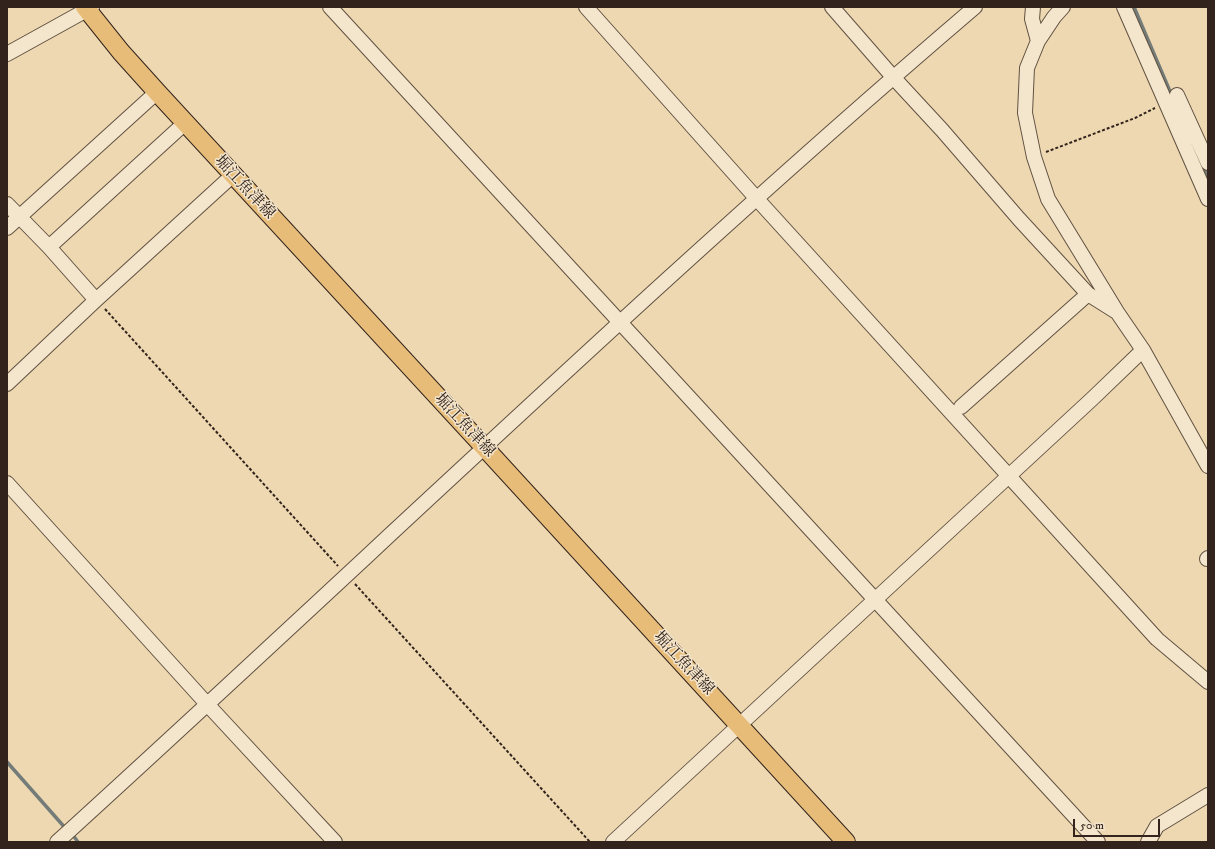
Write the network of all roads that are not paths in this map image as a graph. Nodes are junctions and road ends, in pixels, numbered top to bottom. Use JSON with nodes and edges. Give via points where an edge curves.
{"nodes":[{"id":1,"x":330,"y":7,"type":"edge"},
{"id":2,"x":586,"y":7,"type":"edge"},
{"id":3,"x":832,"y":7,"type":"edge"},
{"id":4,"x":975,"y":7,"type":"edge"},
{"id":5,"x":1033,"y":7,"type":"edge"},
{"id":6,"x":1063,"y":7,"type":"edge"},
{"id":7,"x":1124,"y":7,"type":"edge"},
{"id":8,"x":88,"y":8,"type":"edge"},
{"id":9,"x":1038,"y":41,"type":"junction"},
{"id":10,"x":7,"y":54,"type":"edge"},
{"id":11,"x":892,"y":77,"type":"junction"},
{"id":12,"x":157,"y":92,"type":"junction"},
{"id":13,"x":1171,"y":98,"type":"junction"},
{"id":14,"x":185,"y":123,"type":"junction"},
{"id":15,"x":1208,"y":163,"type":"edge"},
{"id":16,"x":233,"y":175,"type":"junction"},
{"id":17,"x":757,"y":199,"type":"junction"},
{"id":18,"x":1208,"y":199,"type":"edge"},
{"id":19,"x":7,"y":204,"type":"edge"},
{"id":20,"x":19,"y":217,"type":"junction"},
{"id":21,"x":7,"y":228,"type":"edge"},
{"id":22,"x":49,"y":247,"type":"junction"},
{"id":23,"x":1088,"y":294,"type":"junction"},
{"id":24,"x":96,"y":300,"type":"junction"},
{"id":25,"x":1117,"y":312,"type":"junction"},
{"id":26,"x":620,"y":322,"type":"junction"},
{"id":27,"x":1143,"y":350,"type":"junction"},
{"id":28,"x":7,"y":384,"type":"edge"},
{"id":29,"x":962,"y":407,"type":"dead end"},
{"id":30,"x":485,"y":448,"type":"junction"},
{"id":31,"x":1208,"y":466,"type":"edge"},
{"id":32,"x":1008,"y":475,"type":"junction"},
{"id":33,"x":7,"y":483,"type":"edge"},
{"id":34,"x":875,"y":600,"type":"junction"},
{"id":35,"x":1208,"y":682,"type":"edge"},
{"id":36,"x":207,"y":704,"type":"junction"},
{"id":37,"x":739,"y":725,"type":"junction"},
{"id":38,"x":1208,"y":794,"type":"edge"},
{"id":39,"x":59,"y":840,"type":"edge"},
{"id":40,"x":335,"y":842,"type":"edge"},
{"id":41,"x":613,"y":842,"type":"edge"},
{"id":42,"x":846,"y":842,"type":"edge"},
{"id":43,"x":1098,"y":842,"type":"edge"},
{"id":44,"x":1148,"y":842,"type":"edge"}],
"edges":[{"from":1,"to":26,"type":"street"},
{"from":2,"to":17,"type":"street"},
{"from":3,"to":11,"type":"street"},
{"from":4,"to":11,"type":"street"},
{"from":5,"to":9,"type":"street","via":[[1032,19]]},
{"from":6,"to":9,"type":"street"},
{"from":7,"to":13,"type":"street"},
{"from":8,"to":10,"type":"street"},
{"from":8,"to":12,"type":"main road","name":"堀江魚津線","via":[[121,52]]},
{"from":9,"to":25,"type":"street","via":[[1026,68],[1025,113],[1034,157],[1048,199]]},
{"from":11,"to":17,"type":"street"},
{"from":11,"to":23,"type":"street"},
{"from":12,"to":14,"type":"main road","name":"堀江魚津線"},
{"from":12,"to":20,"type":"street"},
{"from":13,"to":15,"type":"street"},
{"from":13,"to":18,"type":"street"},
{"from":14,"to":16,"type":"main road","name":"堀江魚津線"},
{"from":14,"to":22,"type":"street"},
{"from":16,"to":24,"type":"street"},
{"from":16,"to":30,"type":"main road","name":"堀江魚津線"},
{"from":17,"to":26,"type":"street"},
{"from":17,"to":32,"type":"street"},
{"from":19,"to":20,"type":"street"},
{"from":20,"to":21,"type":"street"},
{"from":20,"to":22,"type":"street"},
{"from":22,"to":24,"type":"street"},
{"from":23,"to":25,"type":"street"},
{"from":23,"to":29,"type":"street"},
{"from":24,"to":28,"type":"street"},
{"from":25,"to":27,"type":"street"},
{"from":26,"to":30,"type":"street"},
{"from":26,"to":34,"type":"street"},
{"from":27,"to":31,"type":"street"},
{"from":27,"to":32,"type":"street"},
{"from":30,"to":36,"type":"street"},
{"from":30,"to":37,"type":"main road","name":"堀江魚津線"},
{"from":32,"to":34,"type":"street"},
{"from":32,"to":35,"type":"street","via":[[1157,639]]},
{"from":33,"to":36,"type":"street"},
{"from":34,"to":37,"type":"street"},
{"from":34,"to":43,"type":"street"},
{"from":36,"to":39,"type":"street"},
{"from":36,"to":40,"type":"street"},
{"from":37,"to":41,"type":"street"},
{"from":37,"to":42,"type":"main road","name":"堀江魚津線"},
{"from":38,"to":44,"type":"street","via":[[1157,826]]}]}
